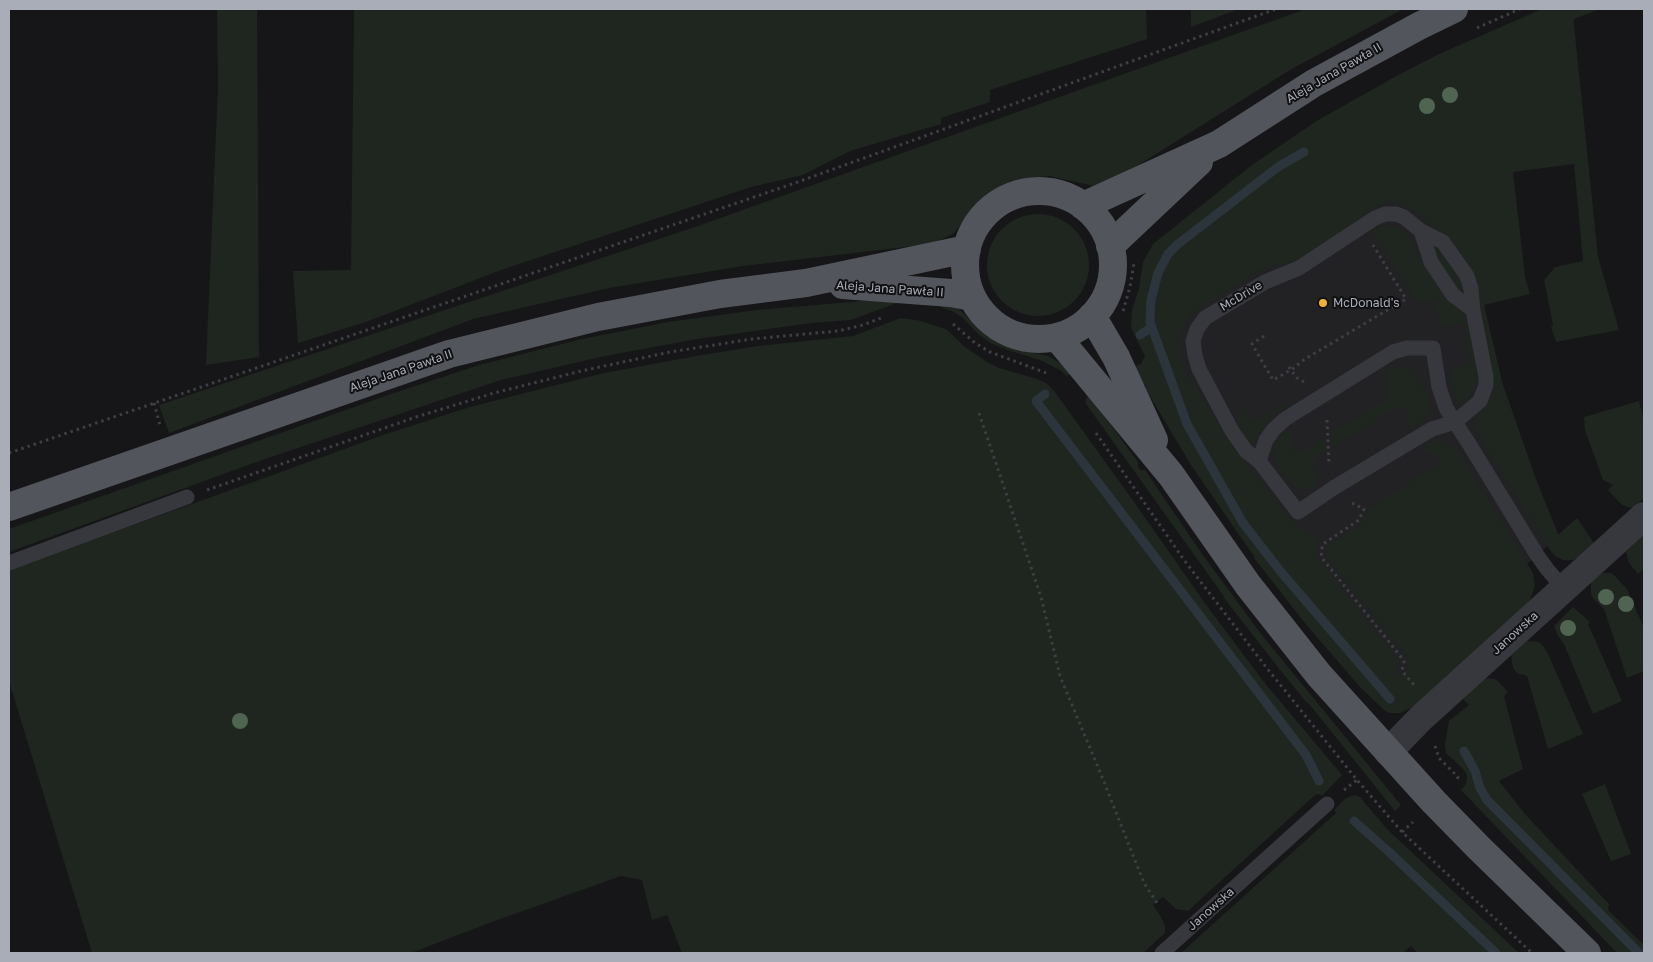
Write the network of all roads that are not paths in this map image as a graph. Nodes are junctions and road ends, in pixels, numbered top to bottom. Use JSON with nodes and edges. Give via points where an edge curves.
{"nodes":[{"id":1,"x":1454,"y":9,"type":"edge"},
{"id":2,"x":1218,"y":144,"type":"junction"},
{"id":3,"x":1083,"y":206,"type":"junction"},
{"id":4,"x":1421,"y":231,"type":"junction"},
{"id":5,"x":1110,"y":246,"type":"junction"},
{"id":6,"x":966,"y":249,"type":"junction"},
{"id":7,"x":806,"y":283,"type":"junction"},
{"id":8,"x":972,"y":297,"type":"junction"},
{"id":9,"x":1473,"y":310,"type":"junction"},
{"id":10,"x":1092,"y":316,"type":"junction"},
{"id":11,"x":1057,"y":337,"type":"junction"},
{"id":12,"x":1455,"y":422,"type":"junction"},
{"id":13,"x":1258,"y":461,"type":"junction"},
{"id":14,"x":1171,"y":475,"type":"junction"},
{"id":15,"x":187,"y":497,"type":"road end"},
{"id":16,"x":9,"y":508,"type":"edge"},
{"id":17,"x":1644,"y":516,"type":"edge"},
{"id":18,"x":9,"y":563,"type":"edge"},
{"id":19,"x":1564,"y":589,"type":"junction"},
{"id":20,"x":1388,"y":752,"type":"junction"},
{"id":21,"x":1327,"y":804,"type":"dead end"},
{"id":22,"x":1162,"y":953,"type":"edge"},
{"id":23,"x":1588,"y":953,"type":"edge"}],
"edges":[{"from":1,"to":2,"type":"main road","name":"Aleja Jana Pawła II","via":[[1321,79]]},
{"from":2,"to":3,"type":"main road","name":"Aleja Jana Pawła II"},
{"from":2,"to":5,"type":"main road","name":"Aleja Jana Pawła II"},
{"from":3,"to":5,"type":"main road","via":[[1097,220]]},
{"from":3,"to":6,"type":"main road","via":[[1047,192],[1028,192],[1009,198],[982,218]]},
{"from":4,"to":9,"type":"lane","via":[[1430,262],[1453,295]]},
{"from":4,"to":9,"type":"lane","name":"McDrive","via":[[1443,242],[1458,262],[1470,283]]},
{"from":4,"to":13,"type":"lane","name":"McDrive","via":[[1396,214],[1375,218],[1299,268],[1264,282],[1205,318],[1197,329],[1193,341],[1199,369],[1232,431],[1246,451]]},
{"from":5,"to":10,"type":"main road","via":[[1111,278],[1104,298]]},
{"from":6,"to":7,"type":"main road","name":"Aleja Jana Pawła II"},
{"from":6,"to":8,"type":"main road","via":[[966,279]]},
{"from":7,"to":8,"type":"main road","name":"Aleja Jana Pawła II"},
{"from":7,"to":16,"type":"main road","name":"Aleja Jana Pawła II","via":[[720,294],[598,317],[450,354]]},
{"from":8,"to":11,"type":"main road","via":[[982,313],[1004,330],[1030,338]]},
{"from":9,"to":12,"type":"lane","name":"McDrive","via":[[1486,385],[1480,401]]},
{"from":10,"to":11,"type":"main road"},
{"from":10,"to":14,"type":"main road","via":[[1116,357]]},
{"from":11,"to":14,"type":"main road"},
{"from":12,"to":13,"type":"lane","name":"McDrive","via":[[1432,429],[1298,512]]},
{"from":12,"to":13,"type":"lane","via":[[1442,398],[1432,348],[1407,348],[1392,352],[1285,419],[1266,440]]},
{"from":12,"to":19,"type":"lane","via":[[1542,562]]},
{"from":14,"to":20,"type":"main road","via":[[1282,629]]},
{"from":15,"to":18,"type":"lane"},
{"from":17,"to":19,"type":"street","name":"Janowska"},
{"from":19,"to":20,"type":"street","name":"Janowska","via":[[1421,718]]},
{"from":20,"to":23,"type":"main road","via":[[1479,848]]},
{"from":21,"to":22,"type":"lane","name":"Janowska"}]}
